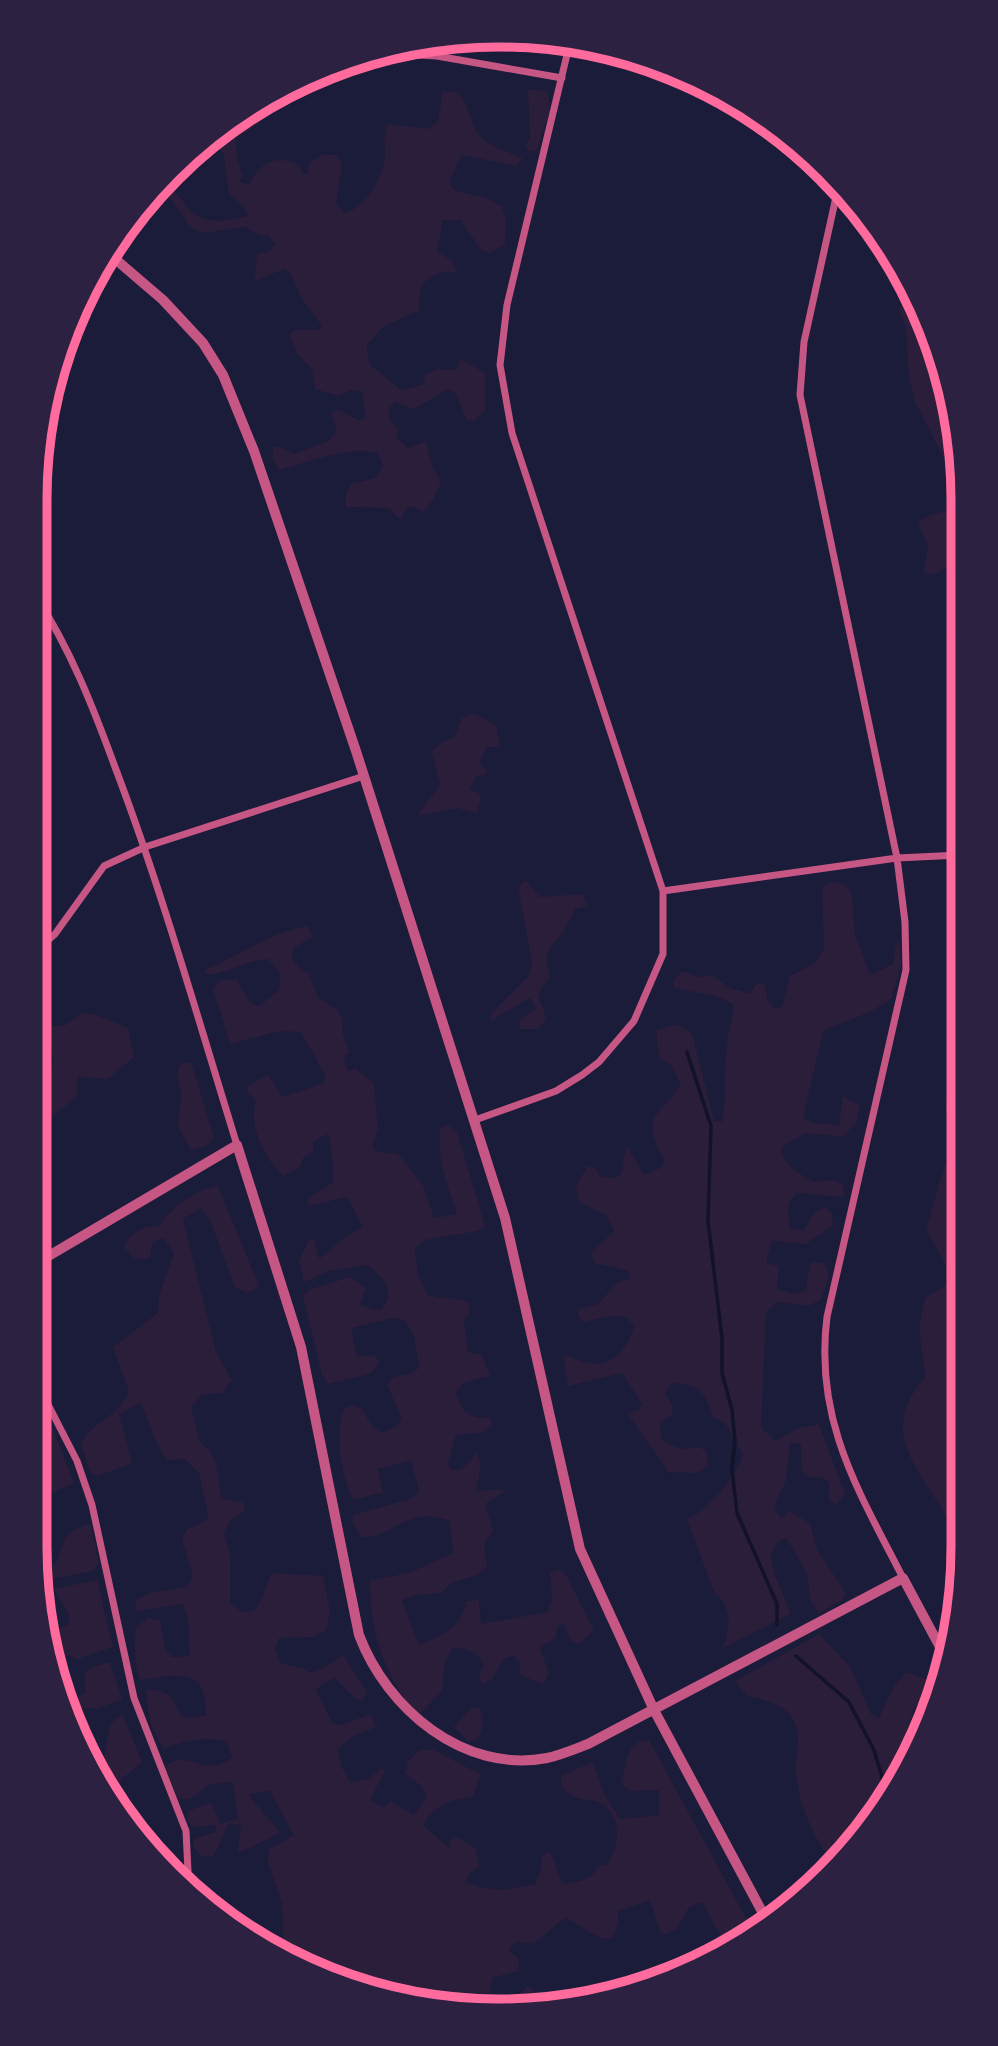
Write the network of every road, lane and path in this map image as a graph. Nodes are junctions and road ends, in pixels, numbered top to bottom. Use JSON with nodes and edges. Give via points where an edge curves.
{"nodes":[{"id":1,"x":568,"y":53,"type":"edge"},
{"id":2,"x":420,"y":54,"type":"edge"},
{"id":3,"x":562,"y":78,"type":"junction"},
{"id":4,"x":836,"y":198,"type":"edge"},
{"id":5,"x":116,"y":260,"type":"edge"},
{"id":6,"x":47,"y":614,"type":"edge"},
{"id":7,"x":364,"y":776,"type":"junction"},
{"id":8,"x":145,"y":847,"type":"junction"},
{"id":9,"x":951,"y":855,"type":"edge"},
{"id":10,"x":897,"y":858,"type":"junction"},
{"id":11,"x":663,"y":891,"type":"junction"},
{"id":12,"x":47,"y":941,"type":"edge"},
{"id":13,"x":475,"y":1120,"type":"junction"},
{"id":14,"x":237,"y":1145,"type":"junction"},
{"id":15,"x":47,"y":1257,"type":"edge"},
{"id":16,"x":47,"y":1401,"type":"edge"},
{"id":17,"x":903,"y":1578,"type":"junction"},
{"id":18,"x":939,"y":1646,"type":"edge"},
{"id":19,"x":654,"y":1710,"type":"junction"},
{"id":20,"x":188,"y":1874,"type":"edge"},
{"id":21,"x":763,"y":1913,"type":"edge"}],
"edges":[{"from":1,"to":3,"type":"street"},
{"from":2,"to":3,"type":"street"},
{"from":3,"to":11,"type":"street","via":[[507,305],[501,337],[503,391],[523,468]]},
{"from":4,"to":10,"type":"street","via":[[804,342],[800,395]]},
{"from":5,"to":7,"type":"street","via":[[203,343],[223,375],[254,451]]},
{"from":6,"to":8,"type":"street","via":[[81,679]]},
{"from":7,"to":8,"type":"street"},
{"from":7,"to":13,"type":"street"},
{"from":8,"to":12,"type":"street","via":[[104,866]]},
{"from":8,"to":14,"type":"street"},
{"from":9,"to":10,"type":"street"},
{"from":10,"to":11,"type":"street"},
{"from":10,"to":17,"type":"street","via":[[905,922],[904,987],[836,1273],[825,1356],[830,1410],[844,1461]]},
{"from":11,"to":13,"type":"street","via":[[663,954],[634,1021],[599,1062],[556,1091]]},
{"from":13,"to":19,"type":"street","via":[[509,1232],[577,1539]]},
{"from":14,"to":15,"type":"street"},
{"from":14,"to":19,"type":"street","via":[[301,1347],[359,1635],[387,1688],[426,1725],[495,1759],[560,1754]]},
{"from":16,"to":20,"type":"street","via":[[92,1505],[134,1698],[186,1831]]},
{"from":17,"to":18,"type":"street"},
{"from":17,"to":19,"type":"street"},
{"from":19,"to":21,"type":"street"}]}
